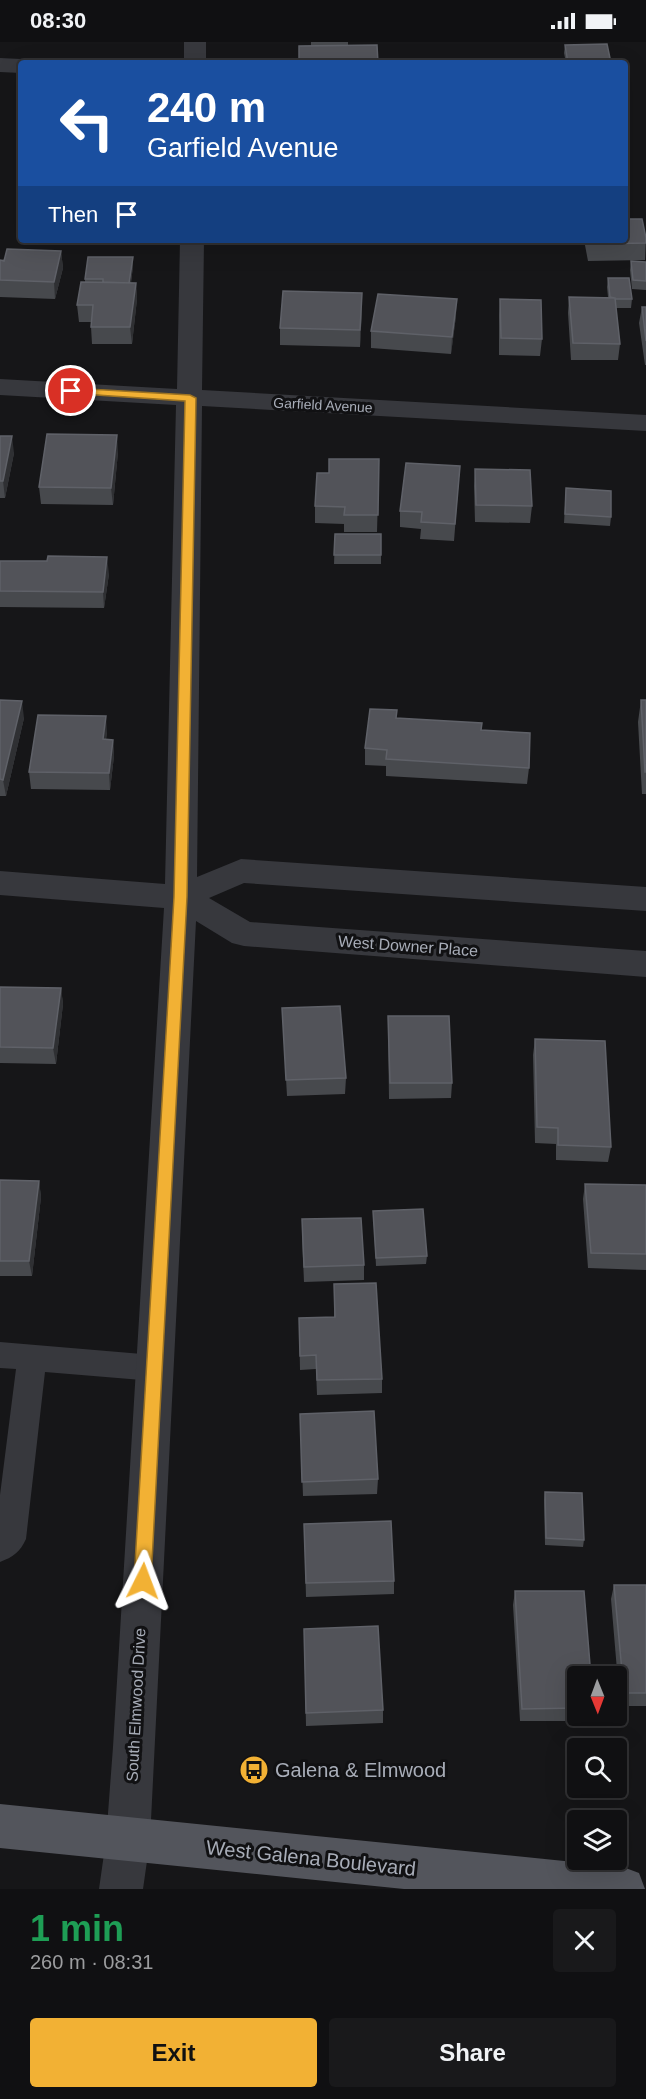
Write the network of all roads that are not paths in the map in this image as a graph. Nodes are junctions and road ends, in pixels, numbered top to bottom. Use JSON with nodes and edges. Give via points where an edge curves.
{"nodes":[{"id":1,"x":195,"y":42,"type":"edge"},
{"id":2,"x":195,"y":60,"type":"edge"},
{"id":3,"x":0,"y":65,"type":"edge"},
{"id":4,"x":18,"y":66,"type":"edge"},
{"id":5,"x":192,"y":243,"type":"edge"},
{"id":6,"x":0,"y":387,"type":"edge"},
{"id":7,"x":190,"y":398,"type":"junction"},
{"id":8,"x":646,"y":423,"type":"edge"},
{"id":9,"x":0,"y":883,"type":"edge"},
{"id":10,"x":181,"y":897,"type":"junction"},
{"id":11,"x":646,"y":899,"type":"edge"},
{"id":12,"x":646,"y":964,"type":"edge"},
{"id":13,"x":0,"y":1355,"type":"edge"},
{"id":14,"x":32,"y":1357,"type":"junction"},
{"id":15,"x":154,"y":1368,"type":"junction"},
{"id":16,"x":0,"y":1547,"type":"edge"},
{"id":17,"x":0,"y":1826,"type":"edge"},
{"id":18,"x":128,"y":1840,"type":"junction"},
{"id":19,"x":121,"y":1889,"type":"edge"},
{"id":20,"x":623,"y":1889,"type":"edge"}],
"edges":[{"from":1,"to":2,"type":"street"},
{"from":3,"to":4,"type":"street"},
{"from":5,"to":7,"type":"street","name":"South Elmwood Drive"},
{"from":6,"to":7,"type":"street","name":"Garfield Avenue"},
{"from":7,"to":8,"type":"street","name":"Garfield Avenue"},
{"from":7,"to":10,"type":"street","name":"South Elmwood Drive"},
{"from":9,"to":10,"type":"street","name":"West Downer Place"},
{"from":10,"to":11,"type":"street","name":"West Downer Place","via":[[241,871]]},
{"from":10,"to":12,"type":"street","name":"West Downer Place","via":[[244,934]]},
{"from":10,"to":15,"type":"street","name":"South Elmwood Drive"},
{"from":13,"to":14,"type":"lane"},
{"from":14,"to":15,"type":"lane"},
{"from":14,"to":16,"type":"lane","via":[[10,1539]]},
{"from":15,"to":18,"type":"street","name":"South Elmwood Drive"},
{"from":17,"to":18,"type":"main road","name":"West Galena Boulevard"},
{"from":18,"to":19,"type":"street","name":"South Elmwood Drive"},
{"from":18,"to":20,"type":"main road","name":"West Galena Boulevard"}]}
